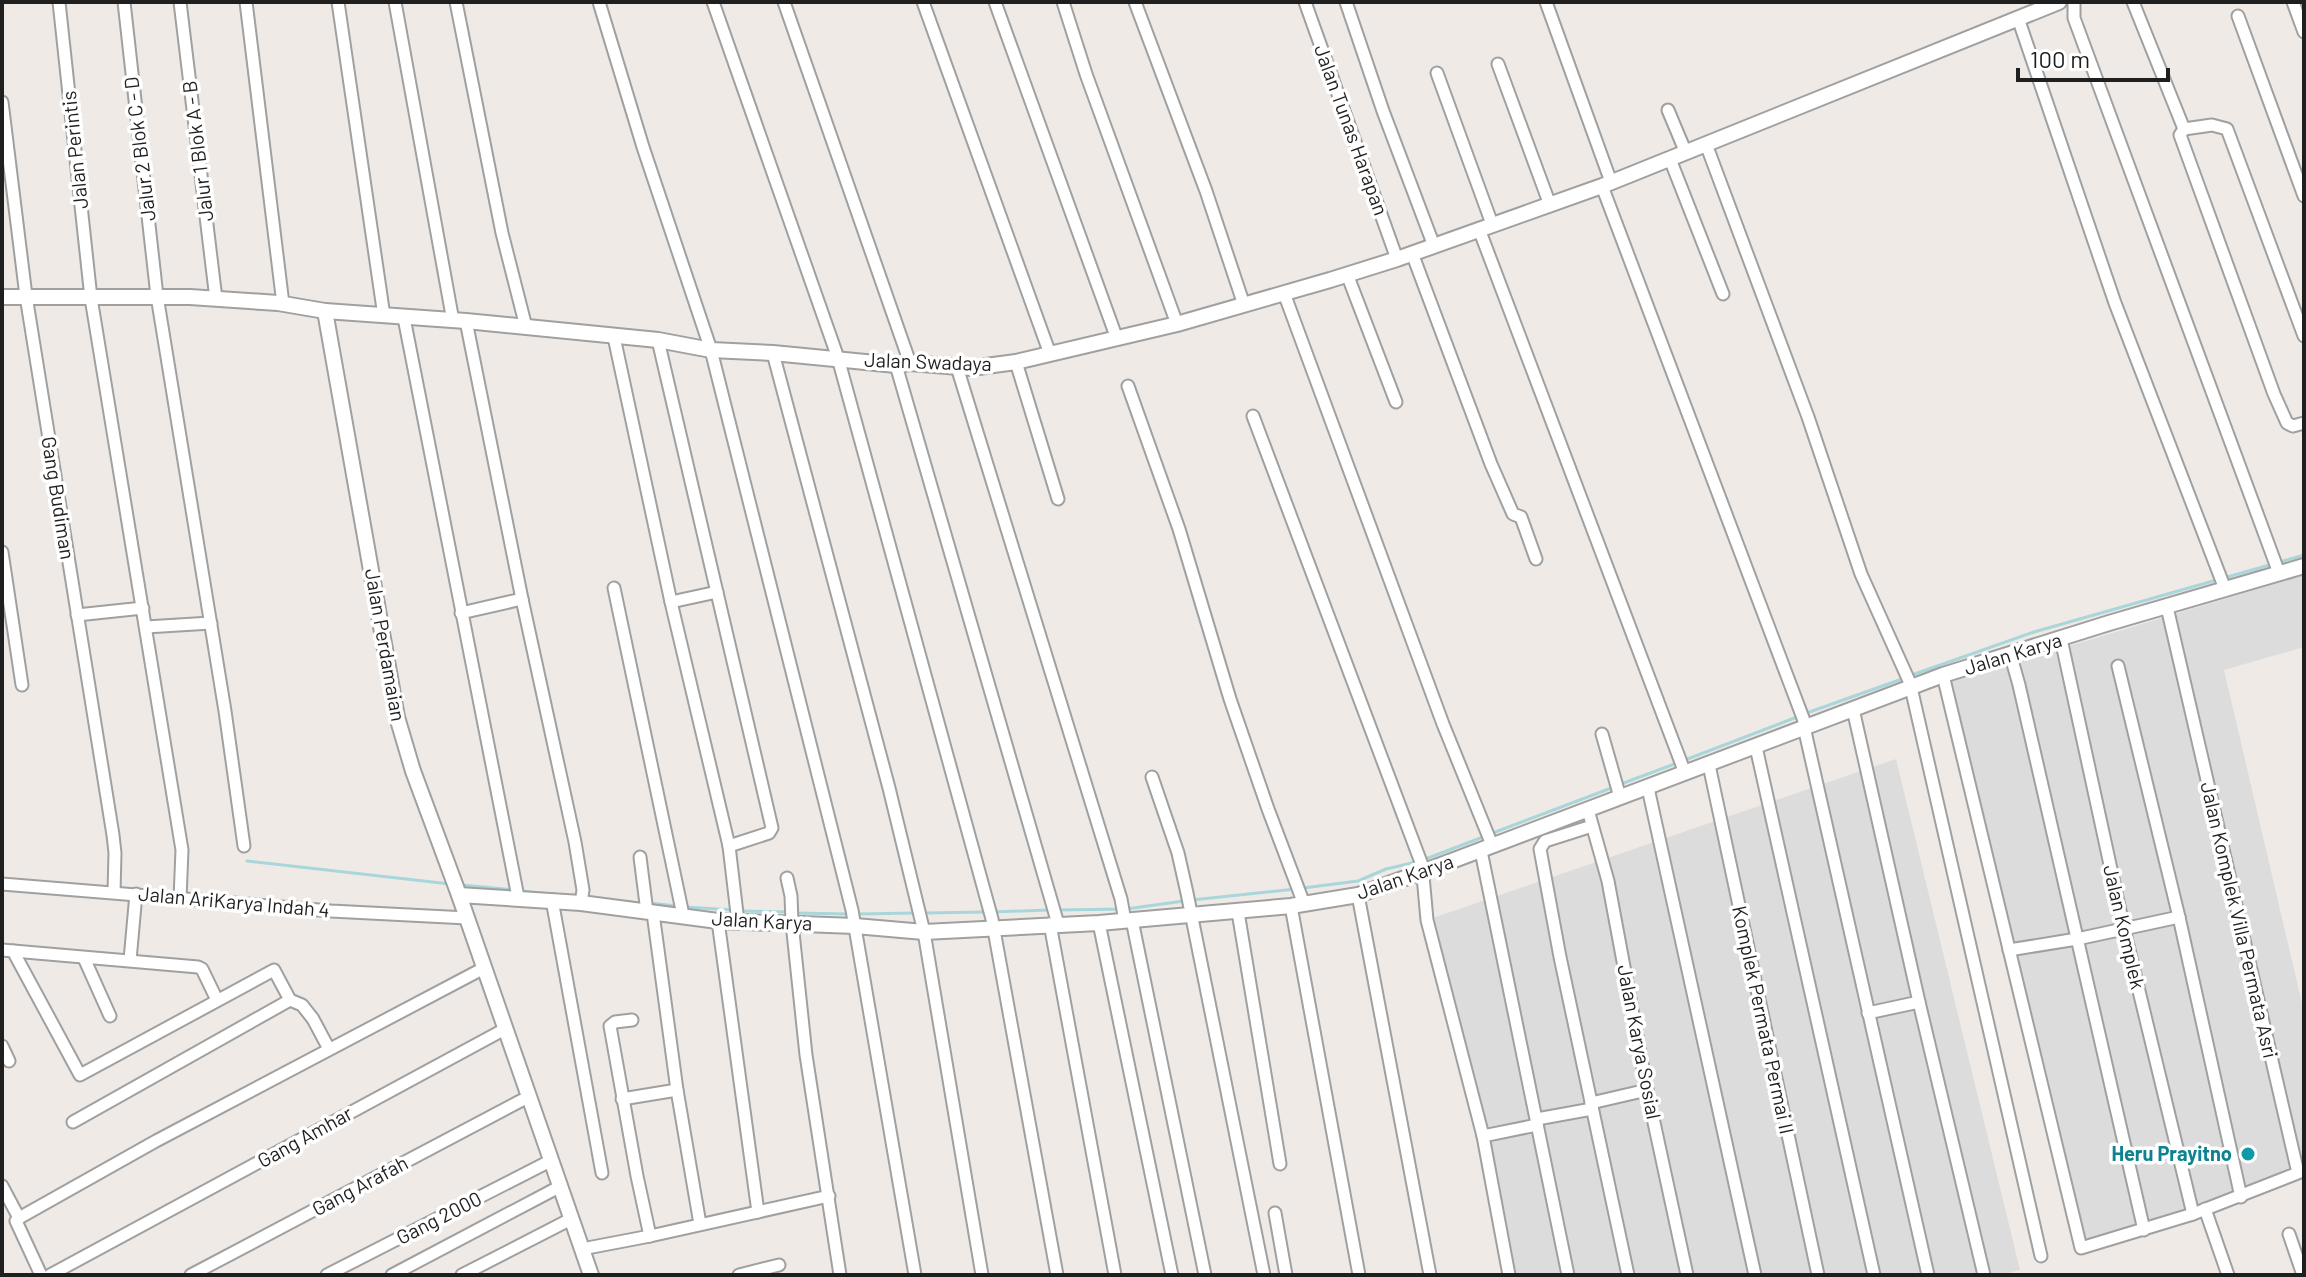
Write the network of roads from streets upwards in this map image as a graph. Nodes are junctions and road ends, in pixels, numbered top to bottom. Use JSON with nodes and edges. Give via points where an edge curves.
{"nodes":[{"id":1,"x":59,"y":2,"type":"edge"},
{"id":2,"x":124,"y":2,"type":"edge"},
{"id":3,"x":180,"y":2,"type":"edge"},
{"id":4,"x":246,"y":2,"type":"edge"},
{"id":5,"x":338,"y":2,"type":"edge"},
{"id":6,"x":395,"y":2,"type":"edge"},
{"id":7,"x":456,"y":2,"type":"edge"},
{"id":8,"x":599,"y":2,"type":"edge"},
{"id":9,"x":713,"y":2,"type":"edge"},
{"id":10,"x":784,"y":2,"type":"edge"},
{"id":11,"x":923,"y":2,"type":"edge"},
{"id":12,"x":995,"y":2,"type":"edge"},
{"id":13,"x":1063,"y":2,"type":"edge"},
{"id":14,"x":1135,"y":2,"type":"edge"},
{"id":15,"x":1305,"y":2,"type":"edge"},
{"id":16,"x":1346,"y":2,"type":"edge"},
{"id":17,"x":1546,"y":2,"type":"edge"},
{"id":18,"x":2059,"y":2,"type":"edge"},
{"id":19,"x":2074,"y":2,"type":"edge"},
{"id":20,"x":2133,"y":2,"type":"edge"},
{"id":21,"x":2293,"y":2,"type":"edge"},
{"id":22,"x":2238,"y":16,"type":"dead end"},
{"id":23,"x":2018,"y":18,"type":"junction"},
{"id":24,"x":2304,"y":32,"type":"edge"},
{"id":25,"x":1498,"y":64,"type":"dead end"},
{"id":26,"x":1437,"y":73,"type":"dead end"},
{"id":27,"x":2,"y":102,"type":"edge"},
{"id":28,"x":1668,"y":110,"type":"dead end"},
{"id":29,"x":2184,"y":129,"type":"junction"},
{"id":30,"x":1706,"y":144,"type":"junction"},
{"id":31,"x":1686,"y":153,"type":"junction"},
{"id":32,"x":1670,"y":159,"type":"junction"},
{"id":33,"x":1607,"y":184,"type":"junction"},
{"id":34,"x":2304,"y":196,"type":"edge"},
{"id":35,"x":1550,"y":205,"type":"junction"},
{"id":36,"x":1485,"y":226,"type":"junction"},
{"id":37,"x":1434,"y":246,"type":"junction"},
{"id":38,"x":1412,"y":253,"type":"junction"},
{"id":39,"x":1397,"y":259,"type":"junction"},
{"id":40,"x":1347,"y":274,"type":"junction"},
{"id":41,"x":1284,"y":293,"type":"junction"},
{"id":42,"x":1723,"y":294,"type":"dead end"},
{"id":43,"x":26,"y":296,"type":"junction"},
{"id":44,"x":157,"y":296,"type":"junction"},
{"id":45,"x":2,"y":297,"type":"edge"},
{"id":46,"x":91,"y":298,"type":"junction"},
{"id":47,"x":216,"y":299,"type":"junction"},
{"id":48,"x":283,"y":304,"type":"junction"},
{"id":49,"x":1244,"y":305,"type":"junction"},
{"id":50,"x":325,"y":311,"type":"junction"},
{"id":51,"x":384,"y":316,"type":"junction"},
{"id":52,"x":404,"y":318,"type":"junction"},
{"id":53,"x":460,"y":321,"type":"junction"},
{"id":54,"x":1177,"y":324,"type":"junction"},
{"id":55,"x":526,"y":327,"type":"junction"},
{"id":56,"x":2304,"y":336,"type":"edge"},
{"id":57,"x":614,"y":337,"type":"junction"},
{"id":58,"x":1117,"y":339,"type":"junction"},
{"id":59,"x":658,"y":340,"type":"junction"},
{"id":60,"x":711,"y":350,"type":"junction"},
{"id":61,"x":773,"y":353,"type":"junction"},
{"id":62,"x":1050,"y":354,"type":"junction"},
{"id":63,"x":838,"y":358,"type":"junction"},
{"id":64,"x":1016,"y":362,"type":"junction"},
{"id":65,"x":903,"y":364,"type":"junction"},
{"id":66,"x":957,"y":367,"type":"junction"},
{"id":67,"x":1128,"y":386,"type":"dead end"},
{"id":68,"x":1396,"y":402,"type":"dead end"},
{"id":69,"x":1253,"y":416,"type":"dead end"},
{"id":70,"x":2304,"y":423,"type":"edge"},
{"id":71,"x":1058,"y":499,"type":"dead end"},
{"id":72,"x":2,"y":552,"type":"edge"},
{"id":73,"x":1536,"y":559,"type":"dead end"},
{"id":74,"x":2304,"y":566,"type":"edge"},
{"id":75,"x":2277,"y":567,"type":"junction"},
{"id":76,"x":2224,"y":586,"type":"junction"},
{"id":77,"x":614,"y":588,"type":"dead end"},
{"id":78,"x":717,"y":592,"type":"junction"},
{"id":79,"x":522,"y":599,"type":"junction"},
{"id":80,"x":671,"y":602,"type":"junction"},
{"id":81,"x":2167,"y":607,"type":"junction"},
{"id":82,"x":143,"y":608,"type":"junction"},
{"id":83,"x":461,"y":613,"type":"junction"},
{"id":84,"x":77,"y":615,"type":"junction"},
{"id":85,"x":211,"y":623,"type":"junction"},
{"id":86,"x":146,"y":627,"type":"junction"},
{"id":87,"x":2061,"y":639,"type":"junction"},
{"id":88,"x":2010,"y":653,"type":"junction"},
{"id":89,"x":2118,"y":666,"type":"dead end"},
{"id":90,"x":1943,"y":675,"type":"junction"},
{"id":91,"x":22,"y":685,"type":"dead end"},
{"id":92,"x":1910,"y":685,"type":"junction"},
{"id":93,"x":1853,"y":709,"type":"junction"},
{"id":94,"x":1805,"y":724,"type":"junction"},
{"id":95,"x":1602,"y":734,"type":"dead end"},
{"id":96,"x":1756,"y":747,"type":"junction"},
{"id":97,"x":1709,"y":765,"type":"junction"},
{"id":98,"x":1685,"y":771,"type":"junction"},
{"id":99,"x":1152,"y":777,"type":"dead end"},
{"id":100,"x":1648,"y":788,"type":"junction"},
{"id":101,"x":1619,"y":792,"type":"junction"},
{"id":102,"x":1588,"y":810,"type":"junction"},
{"id":103,"x":1592,"y":826,"type":"junction"},
{"id":104,"x":1487,"y":841,"type":"junction"},
{"id":105,"x":244,"y":846,"type":"dead end"},
{"id":106,"x":729,"y":846,"type":"junction"},
{"id":107,"x":640,"y":857,"type":"dead end"},
{"id":108,"x":1421,"y":864,"type":"junction"},
{"id":109,"x":787,"y":878,"type":"dead end"},
{"id":110,"x":2,"y":884,"type":"edge"},
{"id":111,"x":518,"y":891,"type":"junction"},
{"id":112,"x":114,"y":892,"type":"junction"},
{"id":113,"x":460,"y":892,"type":"junction"},
{"id":114,"x":136,"y":894,"type":"junction"},
{"id":115,"x":1358,"y":895,"type":"junction"},
{"id":116,"x":582,"y":897,"type":"junction"},
{"id":117,"x":180,"y":899,"type":"junction"},
{"id":118,"x":552,"y":900,"type":"junction"},
{"id":119,"x":1299,"y":903,"type":"junction"},
{"id":120,"x":1189,"y":905,"type":"junction"},
{"id":121,"x":682,"y":910,"type":"junction"},
{"id":122,"x":650,"y":912,"type":"junction"},
{"id":123,"x":1238,"y":912,"type":"junction"},
{"id":124,"x":738,"y":915,"type":"junction"},
{"id":125,"x":792,"y":916,"type":"junction"},
{"id":126,"x":2179,"y":917,"type":"junction"},
{"id":127,"x":467,"y":918,"type":"junction"},
{"id":128,"x":853,"y":918,"type":"junction"},
{"id":129,"x":1127,"y":918,"type":"junction"},
{"id":130,"x":718,"y":921,"type":"junction"},
{"id":131,"x":1055,"y":922,"type":"junction"},
{"id":132,"x":1099,"y":923,"type":"junction"},
{"id":133,"x":993,"y":924,"type":"junction"},
{"id":134,"x":922,"y":928,"type":"junction"},
{"id":135,"x":2124,"y":929,"type":"junction"},
{"id":136,"x":2077,"y":939,"type":"junction"},
{"id":137,"x":8,"y":950,"type":"edge"},
{"id":138,"x":2009,"y":950,"type":"junction"},
{"id":139,"x":84,"y":958,"type":"junction"},
{"id":140,"x":130,"y":960,"type":"junction"},
{"id":141,"x":484,"y":968,"type":"junction"},
{"id":142,"x":217,"y":1000,"type":"junction"},
{"id":143,"x":290,"y":1000,"type":"junction"},
{"id":144,"x":1919,"y":1002,"type":"junction"},
{"id":145,"x":1868,"y":1013,"type":"junction"},
{"id":146,"x":110,"y":1016,"type":"dead end"},
{"id":147,"x":632,"y":1020,"type":"dead end"},
{"id":148,"x":505,"y":1029,"type":"junction"},
{"id":149,"x":2,"y":1046,"type":"edge"},
{"id":150,"x":329,"y":1049,"type":"junction"},
{"id":151,"x":9,"y":1061,"type":"dead end"},
{"id":152,"x":677,"y":1090,"type":"junction"},
{"id":153,"x":1647,"y":1090,"type":"junction"},
{"id":154,"x":528,"y":1097,"type":"junction"},
{"id":155,"x":622,"y":1099,"type":"junction"},
{"id":156,"x":1592,"y":1106,"type":"junction"},
{"id":157,"x":73,"y":1122,"type":"dead end"},
{"id":158,"x":1537,"y":1122,"type":"junction"},
{"id":159,"x":1483,"y":1136,"type":"junction"},
{"id":160,"x":550,"y":1161,"type":"junction"},
{"id":161,"x":1280,"y":1164,"type":"dead end"},
{"id":162,"x":2301,"y":1172,"type":"edge"},
{"id":163,"x":602,"y":1173,"type":"dead end"},
{"id":164,"x":2,"y":1186,"type":"edge"},
{"id":165,"x":559,"y":1187,"type":"junction"},
{"id":166,"x":829,"y":1196,"type":"junction"},
{"id":167,"x":2241,"y":1197,"type":"junction"},
{"id":168,"x":758,"y":1212,"type":"junction"},
{"id":169,"x":2199,"y":1212,"type":"junction"},
{"id":170,"x":1275,"y":1213,"type":"dead end"},
{"id":171,"x":19,"y":1218,"type":"junction"},
{"id":172,"x":571,"y":1219,"type":"junction"},
{"id":173,"x":700,"y":1224,"type":"junction"},
{"id":174,"x":2144,"y":1230,"type":"junction"},
{"id":175,"x":2289,"y":1234,"type":"dead end"},
{"id":176,"x":650,"y":1236,"type":"junction"},
{"id":177,"x":582,"y":1249,"type":"junction"},
{"id":178,"x":2041,"y":1256,"type":"dead end"},
{"id":179,"x":779,"y":1265,"type":"dead end"},
{"id":180,"x":72,"y":1270,"type":"edge"},
{"id":181,"x":41,"y":1275,"type":"edge"},
{"id":182,"x":50,"y":1275,"type":"edge"},
{"id":183,"x":191,"y":1275,"type":"edge"},
{"id":184,"x":327,"y":1275,"type":"edge"},
{"id":185,"x":392,"y":1275,"type":"edge"},
{"id":186,"x":462,"y":1275,"type":"edge"},
{"id":187,"x":591,"y":1275,"type":"edge"},
{"id":188,"x":739,"y":1275,"type":"edge"},
{"id":189,"x":840,"y":1275,"type":"edge"},
{"id":190,"x":915,"y":1275,"type":"edge"},
{"id":191,"x":982,"y":1275,"type":"edge"},
{"id":192,"x":1057,"y":1275,"type":"edge"},
{"id":193,"x":1115,"y":1275,"type":"edge"},
{"id":194,"x":1172,"y":1275,"type":"edge"},
{"id":195,"x":1205,"y":1275,"type":"edge"},
{"id":196,"x":1264,"y":1275,"type":"edge"},
{"id":197,"x":1286,"y":1275,"type":"edge"},
{"id":198,"x":1359,"y":1275,"type":"edge"},
{"id":199,"x":1430,"y":1275,"type":"edge"},
{"id":200,"x":1509,"y":1275,"type":"edge"},
{"id":201,"x":1568,"y":1275,"type":"edge"},
{"id":202,"x":1628,"y":1275,"type":"edge"},
{"id":203,"x":1687,"y":1275,"type":"edge"},
{"id":204,"x":1755,"y":1275,"type":"edge"},
{"id":205,"x":1818,"y":1275,"type":"edge"},
{"id":206,"x":1874,"y":1275,"type":"edge"},
{"id":207,"x":1928,"y":1275,"type":"edge"},
{"id":208,"x":1984,"y":1275,"type":"edge"},
{"id":209,"x":2228,"y":1275,"type":"edge"},
{"id":210,"x":2303,"y":1275,"type":"edge"}],
"edges":[{"from":1,"to":46,"type":"street","name":"Jalan Perintis"},
{"from":2,"to":44,"type":"street","name":"Jalur 2 Blok C - D"},
{"from":3,"to":47,"type":"street","name":"Jalur 1 Blok A - B"},
{"from":4,"to":48,"type":"street"},
{"from":5,"to":51,"type":"street"},
{"from":6,"to":53,"type":"street"},
{"from":7,"to":55,"type":"street"},
{"from":8,"to":60,"type":"street"},
{"from":9,"to":63,"type":"street"},
{"from":10,"to":65,"type":"street"},
{"from":11,"to":62,"type":"street"},
{"from":12,"to":58,"type":"street"},
{"from":13,"to":54,"type":"street"},
{"from":14,"to":49,"type":"street"},
{"from":15,"to":39,"type":"street","name":"Jalan Tunas Harapan"},
{"from":16,"to":37,"type":"street"},
{"from":17,"to":33,"type":"street"},
{"from":18,"to":23,"type":"street","name":"Jalan Swadaya"},
{"from":19,"to":75,"type":"street","via":[[2074,18]]},
{"from":20,"to":29,"type":"street"},
{"from":21,"to":24,"type":"street"},
{"from":22,"to":34,"type":"street"},
{"from":23,"to":30,"type":"street","name":"Jalan Swadaya"},
{"from":23,"to":76,"type":"street","via":[[2115,303]]},
{"from":25,"to":35,"type":"street"},
{"from":26,"to":36,"type":"street"},
{"from":27,"to":43,"type":"street","name":"Gang Budiman"},
{"from":28,"to":31,"type":"street"},
{"from":29,"to":56,"type":"street","via":[[2227,129]]},
{"from":29,"to":70,"type":"street","via":[[2180,135],[2274,394],[2287,423]]},
{"from":30,"to":31,"type":"street","name":"Jalan Swadaya"},
{"from":30,"to":92,"type":"street","via":[[1861,574]]},
{"from":31,"to":32,"type":"street","name":"Jalan Swadaya"},
{"from":32,"to":33,"type":"street","name":"Jalan Swadaya"},
{"from":32,"to":42,"type":"street"},
{"from":33,"to":35,"type":"street","name":"Jalan Swadaya"},
{"from":33,"to":94,"type":"street"},
{"from":35,"to":36,"type":"street","name":"Jalan Swadaya"},
{"from":36,"to":37,"type":"street","name":"Jalan Swadaya"},
{"from":36,"to":98,"type":"street"},
{"from":37,"to":38,"type":"street","name":"Jalan Swadaya"},
{"from":38,"to":39,"type":"street","name":"Jalan Swadaya"},
{"from":38,"to":73,"type":"street","via":[[1491,464],[1513,514],[1522,520]]},
{"from":39,"to":40,"type":"street","name":"Jalan Swadaya"},
{"from":40,"to":41,"type":"street","name":"Jalan Swadaya"},
{"from":40,"to":68,"type":"street"},
{"from":41,"to":49,"type":"street","name":"Jalan Swadaya"},
{"from":41,"to":104,"type":"street"},
{"from":43,"to":45,"type":"street"},
{"from":43,"to":46,"type":"street"},
{"from":43,"to":84,"type":"street","name":"Gang Budiman"},
{"from":44,"to":46,"type":"street"},
{"from":44,"to":47,"type":"street"},
{"from":44,"to":85,"type":"street","name":"Jalur 2 Blok C - D"},
{"from":46,"to":82,"type":"street","name":"Jalan Perintis"},
{"from":47,"to":48,"type":"street"},
{"from":48,"to":50,"type":"street"},
{"from":49,"to":54,"type":"street","name":"Jalan Swadaya"},
{"from":50,"to":51,"type":"street","name":"Jalan Swadaya"},
{"from":50,"to":113,"type":"street","name":"Jalan Perdamaian","via":[[392,697],[413,771]]},
{"from":51,"to":52,"type":"street","name":"Jalan Swadaya"},
{"from":52,"to":53,"type":"street","name":"Jalan Swadaya"},
{"from":52,"to":83,"type":"street"},
{"from":53,"to":55,"type":"street","name":"Jalan Swadaya"},
{"from":53,"to":79,"type":"street"},
{"from":54,"to":58,"type":"street","name":"Jalan Swadaya"},
{"from":55,"to":57,"type":"street","name":"Jalan Swadaya"},
{"from":57,"to":59,"type":"street","name":"Jalan Swadaya"},
{"from":57,"to":80,"type":"street"},
{"from":58,"to":62,"type":"street","name":"Jalan Swadaya"},
{"from":59,"to":60,"type":"street","name":"Jalan Swadaya"},
{"from":59,"to":78,"type":"street"},
{"from":60,"to":61,"type":"street","name":"Jalan Swadaya"},
{"from":60,"to":128,"type":"street"},
{"from":61,"to":63,"type":"street","name":"Jalan Swadaya"},
{"from":61,"to":134,"type":"street"},
{"from":62,"to":64,"type":"street","name":"Jalan Swadaya"},
{"from":63,"to":65,"type":"street","name":"Jalan Swadaya"},
{"from":63,"to":133,"type":"street"},
{"from":64,"to":66,"type":"street","name":"Jalan Swadaya"},
{"from":64,"to":71,"type":"street"},
{"from":65,"to":66,"type":"street","name":"Jalan Swadaya"},
{"from":65,"to":131,"type":"street"},
{"from":66,"to":129,"type":"street"},
{"from":67,"to":119,"type":"street"},
{"from":69,"to":108,"type":"street"},
{"from":72,"to":91,"type":"street"},
{"from":74,"to":75,"type":"street","name":"Jalan Karya"},
{"from":75,"to":76,"type":"street","name":"Jalan Karya"},
{"from":76,"to":81,"type":"street","name":"Jalan Karya"},
{"from":77,"to":121,"type":"street"},
{"from":78,"to":80,"type":"street"},
{"from":78,"to":106,"type":"street","via":[[772,828]]},
{"from":79,"to":83,"type":"street"},
{"from":79,"to":116,"type":"street"},
{"from":80,"to":106,"type":"street"},
{"from":81,"to":87,"type":"street","name":"Jalan Karya"},
{"from":81,"to":162,"type":"street","name":"Jalan Komplek Villa Permata Asri"},
{"from":82,"to":84,"type":"street"},
{"from":82,"to":86,"type":"street","name":"Jalan Perintis"},
{"from":83,"to":111,"type":"street"},
{"from":84,"to":112,"type":"street","name":"Gang Budiman","via":[[113,835]]},
{"from":85,"to":86,"type":"street"},
{"from":85,"to":105,"type":"street","name":"Jalur 2 Blok C - D"},
{"from":86,"to":117,"type":"street","name":"Jalan Perintis","via":[[182,850]]},
{"from":87,"to":88,"type":"street","name":"Jalan Karya"},
{"from":87,"to":135,"type":"street","name":"Jalan Komplek"},
{"from":88,"to":90,"type":"street","name":"Jalan Karya"},
{"from":88,"to":136,"type":"street"},
{"from":89,"to":126,"type":"street"},
{"from":90,"to":92,"type":"street","name":"Jalan Karya"},
{"from":90,"to":138,"type":"street","name":"Jalan Komplek Villa Permata Asri"},
{"from":92,"to":93,"type":"street","name":"Jalan Karya"},
{"from":92,"to":178,"type":"street"},
{"from":93,"to":94,"type":"street","name":"Jalan Karya"},
{"from":93,"to":144,"type":"street"},
{"from":94,"to":96,"type":"street","name":"Jalan Karya"},
{"from":94,"to":145,"type":"street"},
{"from":95,"to":101,"type":"street"},
{"from":96,"to":97,"type":"street","name":"Jalan Karya"},
{"from":96,"to":206,"type":"street"},
{"from":97,"to":98,"type":"street","name":"Jalan Karya"},
{"from":97,"to":205,"type":"street","name":"Komplek Permata Permai II"},
{"from":98,"to":100,"type":"street","name":"Jalan Karya"},
{"from":99,"to":120,"type":"street"},
{"from":100,"to":101,"type":"street","name":"Jalan Karya"},
{"from":100,"to":204,"type":"street"},
{"from":101,"to":102,"type":"street","name":"Jalan Karya"},
{"from":102,"to":103,"type":"street","name":"Jalan Karya Sosial"},
{"from":102,"to":104,"type":"street","name":"Jalan Karya"},
{"from":103,"to":153,"type":"street","name":"Jalan Karya Sosial","via":[[1608,881]]},
{"from":103,"to":156,"type":"street","via":[[1545,841],[1540,849]]},
{"from":104,"to":108,"type":"street","name":"Jalan Karya"},
{"from":104,"to":158,"type":"street"},
{"from":106,"to":124,"type":"street"},
{"from":107,"to":122,"type":"street"},
{"from":108,"to":115,"type":"street","name":"Jalan Karya"},
{"from":108,"to":159,"type":"street","via":[[1427,920]]},
{"from":109,"to":125,"type":"street"},
{"from":110,"to":112,"type":"street","name":"Jalan AriKarya Indah 4"},
{"from":111,"to":113,"type":"street","name":"Jalan Karya"},
{"from":111,"to":118,"type":"street","name":"Jalan Karya"},
{"from":112,"to":114,"type":"street","name":"Jalan AriKarya Indah 4"},
{"from":113,"to":127,"type":"street","name":"Jalan Perdamaian"},
{"from":114,"to":117,"type":"street","name":"Jalan AriKarya Indah 4"},
{"from":114,"to":140,"type":"street"},
{"from":115,"to":119,"type":"street","name":"Jalan Karya"},
{"from":115,"to":199,"type":"street"},
{"from":116,"to":118,"type":"street","name":"Jalan Karya"},
{"from":116,"to":122,"type":"street","name":"Jalan Karya"},
{"from":117,"to":127,"type":"street","name":"Jalan AriKarya Indah 4"},
{"from":118,"to":163,"type":"street"},
{"from":119,"to":123,"type":"street","name":"Jalan Karya"},
{"from":119,"to":198,"type":"street"},
{"from":120,"to":123,"type":"street","name":"Jalan Karya"},
{"from":120,"to":129,"type":"street","name":"Jalan Karya"},
{"from":120,"to":196,"type":"street"},
{"from":121,"to":122,"type":"street","name":"Jalan Karya"},
{"from":121,"to":130,"type":"street","name":"Jalan Karya"},
{"from":122,"to":152,"type":"street"},
{"from":123,"to":161,"type":"street"},
{"from":124,"to":125,"type":"street","name":"Jalan Karya"},
{"from":124,"to":130,"type":"street","name":"Jalan Karya"},
{"from":125,"to":128,"type":"street","name":"Jalan Karya"},
{"from":125,"to":166,"type":"street","via":[[806,1055]]},
{"from":126,"to":135,"type":"street"},
{"from":126,"to":167,"type":"street"},
{"from":127,"to":141,"type":"street","name":"Jalan Perdamaian"},
{"from":128,"to":134,"type":"street","name":"Jalan Karya"},
{"from":128,"to":190,"type":"street"},
{"from":129,"to":132,"type":"street","name":"Jalan Karya"},
{"from":129,"to":195,"type":"street"},
{"from":130,"to":168,"type":"street"},
{"from":131,"to":132,"type":"street","name":"Jalan Karya"},
{"from":131,"to":133,"type":"street","name":"Jalan Karya"},
{"from":131,"to":193,"type":"street"},
{"from":132,"to":194,"type":"street"},
{"from":133,"to":134,"type":"street","name":"Jalan Karya"},
{"from":133,"to":192,"type":"street"},
{"from":134,"to":191,"type":"street"},
{"from":135,"to":136,"type":"street"},
{"from":135,"to":169,"type":"street","name":"Jalan Komplek"},
{"from":136,"to":138,"type":"street"},
{"from":136,"to":174,"type":"street"},
{"from":137,"to":139,"type":"street"},
{"from":137,"to":142,"type":"street","via":[[80,1075]]},
{"from":138,"to":174,"type":"street","name":"Jalan Komplek Villa Permata Asri","via":[[2081,1248]]},
{"from":139,"to":140,"type":"street"},
{"from":139,"to":146,"type":"street"},
{"from":140,"to":142,"type":"street","via":[[201,968]]},
{"from":141,"to":148,"type":"street","name":"Jalan Perdamaian"},
{"from":141,"to":150,"type":"street"},
{"from":142,"to":143,"type":"street","via":[[274,970]]},
{"from":143,"to":150,"type":"street","via":[[307,1010]]},
{"from":143,"to":157,"type":"street"},
{"from":144,"to":145,"type":"street"},
{"from":144,"to":208,"type":"street"},
{"from":145,"to":207,"type":"street"},
{"from":147,"to":155,"type":"street","via":[[610,1026]]},
{"from":148,"to":154,"type":"street","name":"Jalan Perdamaian"},
{"from":148,"to":180,"type":"street","name":"Gang Amhar","via":[[105,1246]]},
{"from":149,"to":151,"type":"street"},
{"from":150,"to":171,"type":"street"},
{"from":152,"to":155,"type":"street"},
{"from":152,"to":173,"type":"street"},
{"from":153,"to":156,"type":"street"},
{"from":153,"to":203,"type":"street","name":"Jalan Karya Sosial"},
{"from":154,"to":160,"type":"street","name":"Jalan Perdamaian"},
{"from":154,"to":183,"type":"street","name":"Gang Arafah"},
{"from":155,"to":176,"type":"street"},
{"from":156,"to":158,"type":"street"},
{"from":156,"to":202,"type":"street"},
{"from":158,"to":159,"type":"street"},
{"from":158,"to":201,"type":"street"},
{"from":159,"to":200,"type":"street"},
{"from":160,"to":165,"type":"street","name":"Jalan Perdamaian"},
{"from":160,"to":184,"type":"street","name":"Gang 2000"},
{"from":162,"to":167,"type":"street","name":"Jalan Komplek Villa Permata Asri"},
{"from":164,"to":171,"type":"street"},
{"from":165,"to":172,"type":"street","name":"Jalan Perdamaian"},
{"from":165,"to":185,"type":"street"},
{"from":166,"to":168,"type":"street"},
{"from":166,"to":189,"type":"street"},
{"from":167,"to":169,"type":"street","name":"Jalan Komplek Villa Permata Asri"},
{"from":168,"to":173,"type":"street"},
{"from":169,"to":174,"type":"street","name":"Jalan Komplek Villa Permata Asri"},
{"from":169,"to":209,"type":"street","name":"Jalan Komplek"},
{"from":170,"to":197,"type":"street"},
{"from":171,"to":181,"type":"street"},
{"from":172,"to":177,"type":"street","name":"Jalan Perdamaian"},
{"from":172,"to":186,"type":"street"},
{"from":173,"to":176,"type":"street"},
{"from":175,"to":210,"type":"street"},
{"from":176,"to":177,"type":"street"},
{"from":177,"to":187,"type":"street","name":"Jalan Perdamaian"},
{"from":179,"to":188,"type":"street"},
{"from":180,"to":182,"type":"street","name":"Gang Amhar"}]}
